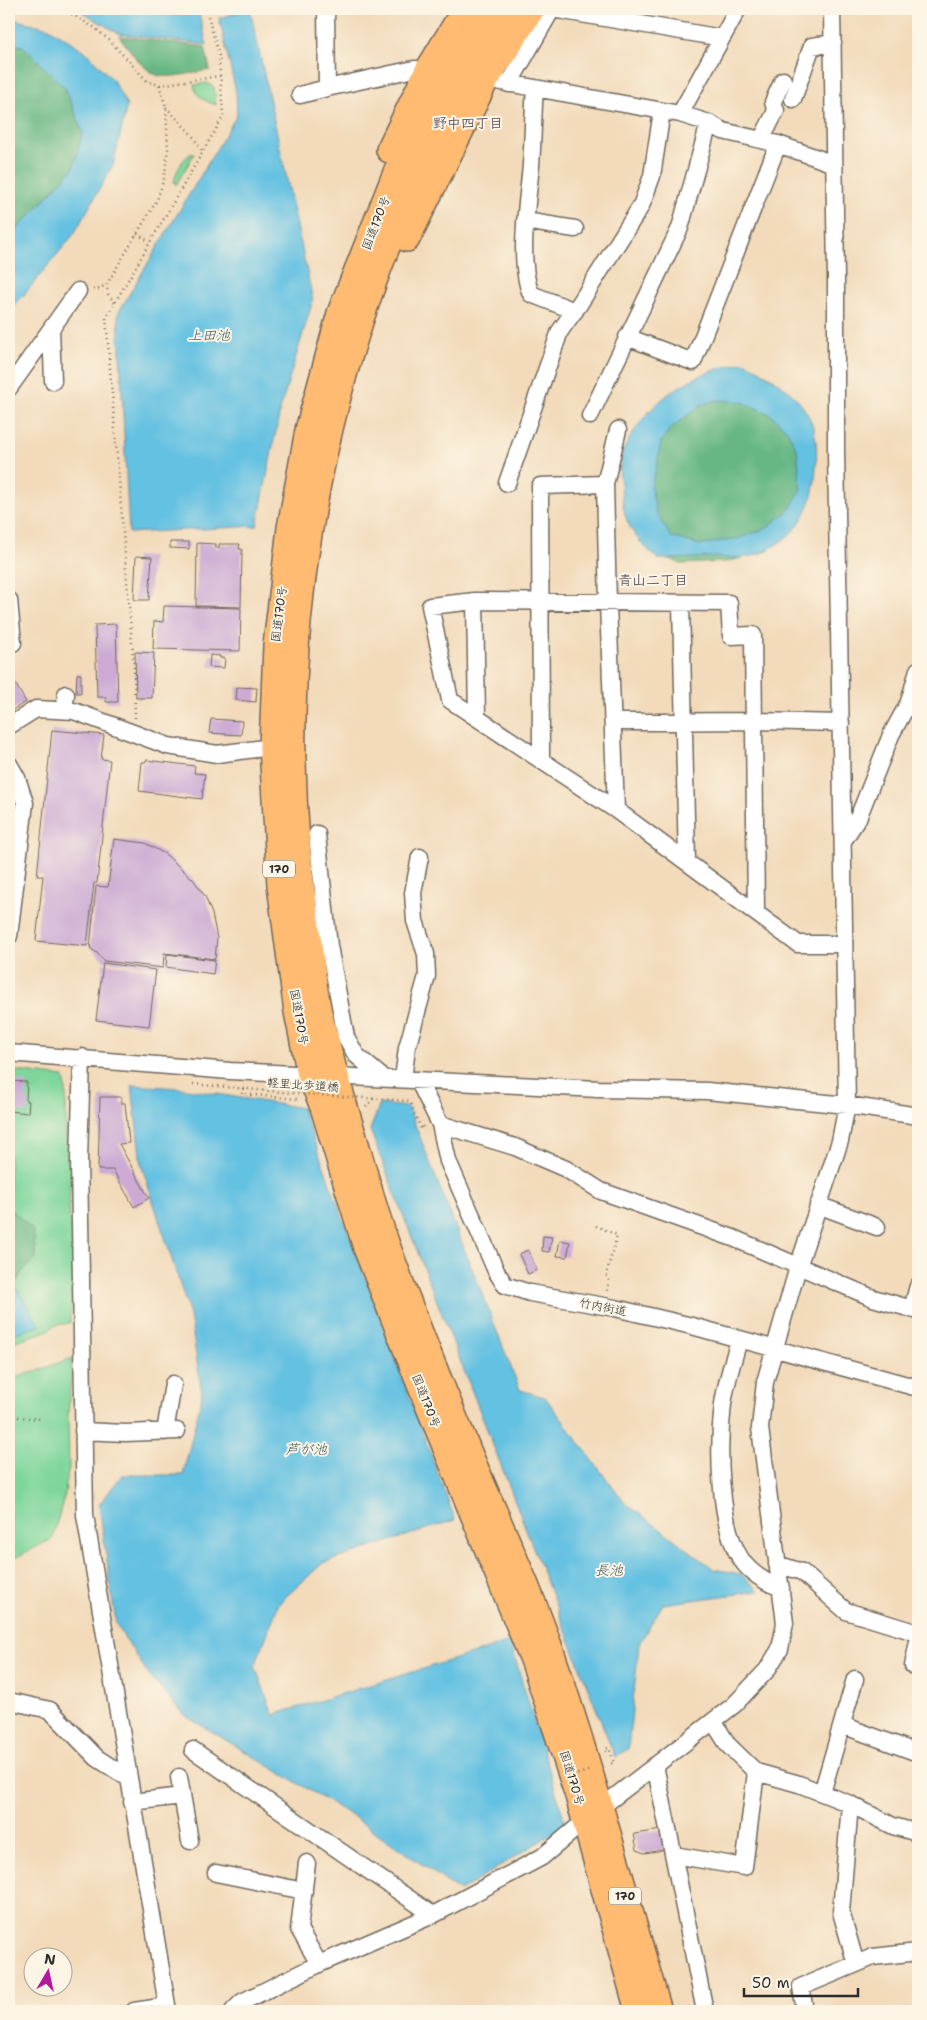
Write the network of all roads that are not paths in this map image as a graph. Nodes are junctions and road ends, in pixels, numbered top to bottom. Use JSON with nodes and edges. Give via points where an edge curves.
{"nodes":[{"id":1,"x":326,"y":9,"type":"edge"},
{"id":2,"x":465,"y":9,"type":"edge"},
{"id":3,"x":488,"y":9,"type":"edge"},
{"id":4,"x":508,"y":9,"type":"edge"},
{"id":5,"x":532,"y":9,"type":"edge"},
{"id":6,"x":552,"y":9,"type":"edge"},
{"id":7,"x":738,"y":9,"type":"edge"},
{"id":8,"x":832,"y":9,"type":"edge"},
{"id":9,"x":722,"y":38,"type":"junction"},
{"id":10,"x":832,"y":43,"type":"junction"},
{"id":11,"x":468,"y":76,"type":"junction"},
{"id":12,"x":783,"y":80,"type":"dead end"},
{"id":13,"x":327,"y":88,"type":"junction"},
{"id":14,"x":535,"y":88,"type":"junction"},
{"id":15,"x":300,"y":95,"type":"dead end"},
{"id":16,"x":793,"y":99,"type":"dead end"},
{"id":17,"x":662,"y":111,"type":"junction"},
{"id":18,"x":680,"y":114,"type":"junction"},
{"id":19,"x":709,"y":123,"type":"junction"},
{"id":20,"x":761,"y":140,"type":"junction"},
{"id":21,"x":778,"y":144,"type":"junction"},
{"id":22,"x":834,"y":164,"type":"junction"},
{"id":23,"x":525,"y":222,"type":"junction"},
{"id":24,"x":575,"y":229,"type":"dead end"},
{"id":25,"x":78,"y":291,"type":"road end"},
{"id":26,"x":574,"y":311,"type":"junction"},
{"id":27,"x":51,"y":329,"type":"junction"},
{"id":28,"x":627,"y":337,"type":"junction"},
{"id":29,"x":53,"y":382,"type":"dead end"},
{"id":30,"x":9,"y":388,"type":"edge"},
{"id":31,"x":590,"y":416,"type":"dead end"},
{"id":32,"x":618,"y":430,"type":"dead end"},
{"id":33,"x":507,"y":483,"type":"dead end"},
{"id":34,"x":605,"y":484,"type":"junction"},
{"id":35,"x":9,"y":600,"type":"edge"},
{"id":36,"x":475,"y":601,"type":"junction"},
{"id":37,"x":541,"y":601,"type":"junction"},
{"id":38,"x":608,"y":603,"type":"junction"},
{"id":39,"x":681,"y":603,"type":"junction"},
{"id":40,"x":12,"y":643,"type":"dead end"},
{"id":41,"x":918,"y":670,"type":"edge"},
{"id":42,"x":914,"y":701,"type":"edge"},
{"id":43,"x":476,"y":718,"type":"junction"},
{"id":44,"x":754,"y":721,"type":"junction"},
{"id":45,"x":614,"y":722,"type":"junction"},
{"id":46,"x":684,"y":722,"type":"junction"},
{"id":47,"x":841,"y":723,"type":"junction"},
{"id":48,"x":9,"y":726,"type":"edge"},
{"id":49,"x":272,"y":748,"type":"junction"},
{"id":50,"x":541,"y":760,"type":"junction"},
{"id":51,"x":9,"y":764,"type":"edge"},
{"id":52,"x":616,"y":810,"type":"junction"},
{"id":53,"x":317,"y":834,"type":"dead end"},
{"id":54,"x":843,"y":841,"type":"junction"},
{"id":55,"x":420,"y":857,"type":"dead end"},
{"id":56,"x":687,"y":862,"type":"junction"},
{"id":57,"x":756,"y":913,"type":"junction"},
{"id":58,"x":9,"y":936,"type":"edge"},
{"id":59,"x":844,"y":944,"type":"junction"},
{"id":60,"x":9,"y":1052,"type":"edge"},
{"id":61,"x":82,"y":1057,"type":"junction"},
{"id":62,"x":310,"y":1075,"type":"junction"},
{"id":63,"x":337,"y":1076,"type":"junction"},
{"id":64,"x":383,"y":1078,"type":"junction"},
{"id":65,"x":410,"y":1080,"type":"junction"},
{"id":66,"x":847,"y":1105,"type":"junction"},
{"id":67,"x":918,"y":1116,"type":"edge"},
{"id":68,"x":440,"y":1124,"type":"junction"},
{"id":69,"x":818,"y":1205,"type":"junction"},
{"id":70,"x":877,"y":1228,"type":"dead end"},
{"id":71,"x":798,"y":1267,"type":"junction"},
{"id":72,"x":918,"y":1286,"type":"edge"},
{"id":73,"x":915,"y":1310,"type":"edge"},
{"id":74,"x":739,"y":1340,"type":"junction"},
{"id":75,"x":774,"y":1348,"type":"junction"},
{"id":76,"x":173,"y":1384,"type":"dead end"},
{"id":77,"x":918,"y":1388,"type":"edge"},
{"id":78,"x":83,"y":1431,"type":"junction"},
{"id":79,"x":777,"y":1564,"type":"junction"},
{"id":80,"x":781,"y":1588,"type":"junction"},
{"id":81,"x":918,"y":1632,"type":"edge"},
{"id":82,"x":918,"y":1641,"type":"edge"},
{"id":83,"x":913,"y":1666,"type":"dead end"},
{"id":84,"x":855,"y":1679,"type":"dead end"},
{"id":85,"x":9,"y":1701,"type":"edge"},
{"id":86,"x":562,"y":1716,"type":"junction"},
{"id":87,"x":713,"y":1721,"type":"junction"},
{"id":88,"x":842,"y":1725,"type":"junction"},
{"id":89,"x":193,"y":1750,"type":"dead end"},
{"id":90,"x":918,"y":1753,"type":"edge"},
{"id":91,"x":655,"y":1765,"type":"junction"},
{"id":92,"x":756,"y":1772,"type":"junction"},
{"id":93,"x":179,"y":1777,"type":"dead end"},
{"id":94,"x":128,"y":1778,"type":"junction"},
{"id":95,"x":822,"y":1793,"type":"junction"},
{"id":96,"x":182,"y":1796,"type":"junction"},
{"id":97,"x":132,"y":1802,"type":"junction"},
{"id":98,"x":850,"y":1804,"type":"junction"},
{"id":99,"x":592,"y":1814,"type":"junction"},
{"id":100,"x":918,"y":1833,"type":"edge"},
{"id":101,"x":190,"y":1841,"type":"dead end"},
{"id":102,"x":674,"y":1855,"type":"junction"},
{"id":103,"x":307,"y":1864,"type":"dead end"},
{"id":104,"x":216,"y":1873,"type":"dead end"},
{"id":105,"x":304,"y":1891,"type":"junction"},
{"id":106,"x":433,"y":1916,"type":"junction"},
{"id":107,"x":918,"y":1952,"type":"edge"},
{"id":108,"x":319,"y":1964,"type":"junction"},
{"id":109,"x":856,"y":1964,"type":"junction"},
{"id":110,"x":167,"y":2009,"type":"edge"},
{"id":111,"x":134,"y":2011,"type":"edge"},
{"id":112,"x":233,"y":2011,"type":"edge"},
{"id":113,"x":638,"y":2011,"type":"edge"},
{"id":114,"x":659,"y":2011,"type":"edge"},
{"id":115,"x":705,"y":2011,"type":"edge"},
{"id":116,"x":805,"y":2011,"type":"edge"}],
"edges":[{"from":1,"to":13,"type":"street"},
{"from":2,"to":11,"type":"highway"},
{"from":3,"to":11,"type":"highway","name":"国道170号","number":"170"},
{"from":4,"to":11,"type":"highway","name":"国道170号","number":"170"},
{"from":5,"to":11,"type":"highway"},
{"from":6,"to":9,"type":"street"},
{"from":6,"to":11,"type":"street"},
{"from":7,"to":9,"type":"street"},
{"from":8,"to":10,"type":"street"},
{"from":9,"to":18,"type":"street"},
{"from":10,"to":16,"type":"street","via":[[812,46]]},
{"from":10,"to":22,"type":"street"},
{"from":11,"to":13,"type":"street","via":[[414,69]]},
{"from":11,"to":14,"type":"street"},
{"from":11,"to":49,"type":"highway","name":"国道170号","number":"170","via":[[385,158],[341,279],[340,313],[308,430],[290,528],[276,645]]},
{"from":11,"to":63,"type":"highway","name":"国道170号","number":"170","via":[[415,179],[366,302],[328,434],[308,532],[295,656],[292,765],[300,882],[319,1010]]},
{"from":12,"to":20,"type":"street","via":[[773,102],[776,111]]},
{"from":13,"to":15,"type":"street"},
{"from":14,"to":17,"type":"street"},
{"from":14,"to":23,"type":"street"},
{"from":17,"to":18,"type":"street"},
{"from":17,"to":26,"type":"street","via":[[652,176],[641,206]]},
{"from":18,"to":19,"type":"street"},
{"from":19,"to":20,"type":"street","via":[[723,131]]},
{"from":19,"to":28,"type":"street","via":[[680,228]]},
{"from":20,"to":21,"type":"street"},
{"from":21,"to":22,"type":"street"},
{"from":21,"to":28,"type":"street","via":[[693,362]]},
{"from":22,"to":47,"type":"street"},
{"from":23,"to":24,"type":"street"},
{"from":23,"to":26,"type":"street","via":[[526,283],[531,294]]},
{"from":25,"to":27,"type":"street"},
{"from":26,"to":33,"type":"street","via":[[560,331]]},
{"from":27,"to":29,"type":"street"},
{"from":27,"to":30,"type":"street"},
{"from":28,"to":31,"type":"street"},
{"from":32,"to":34,"type":"street"},
{"from":34,"to":37,"type":"street","via":[[540,486]]},
{"from":34,"to":38,"type":"street"},
{"from":35,"to":40,"type":"street"},
{"from":36,"to":37,"type":"street"},
{"from":36,"to":43,"type":"street"},
{"from":36,"to":43,"type":"street","via":[[430,606],[450,700]]},
{"from":37,"to":38,"type":"street"},
{"from":37,"to":50,"type":"street"},
{"from":38,"to":39,"type":"street"},
{"from":38,"to":45,"type":"street"},
{"from":39,"to":44,"type":"street","via":[[729,603],[731,636],[753,635]]},
{"from":39,"to":46,"type":"street"},
{"from":41,"to":42,"type":"street"},
{"from":42,"to":54,"type":"street","via":[[891,735],[858,818]]},
{"from":43,"to":50,"type":"street"},
{"from":44,"to":46,"type":"street"},
{"from":44,"to":47,"type":"street"},
{"from":44,"to":57,"type":"street"},
{"from":45,"to":46,"type":"street"},
{"from":45,"to":52,"type":"street"},
{"from":46,"to":56,"type":"street"},
{"from":47,"to":54,"type":"street"},
{"from":48,"to":49,"type":"street","via":[[36,709],[65,702],[74,711],[168,746],[217,754]]},
{"from":49,"to":62,"type":"highway","name":"国道170号","number":"170","via":[[280,885],[297,1012]]},
{"from":50,"to":52,"type":"street"},
{"from":51,"to":58,"type":"street","via":[[24,803]]},
{"from":52,"to":56,"type":"street"},
{"from":53,"to":64,"type":"street","via":[[329,946],[346,1037],[356,1055]]},
{"from":54,"to":59,"type":"street"},
{"from":55,"to":65,"type":"street","via":[[413,893],[415,921],[426,954],[427,976],[408,1048]]},
{"from":56,"to":57,"type":"street"},
{"from":57,"to":59,"type":"street","via":[[798,944]]},
{"from":59,"to":66,"type":"street"},
{"from":60,"to":61,"type":"street"},
{"from":61,"to":62,"type":"street"},
{"from":61,"to":78,"type":"street","via":[[79,1160]]},
{"from":62,"to":63,"type":"street"},
{"from":62,"to":86,"type":"highway","name":"国道170号","number":"170","via":[[323,1107],[366,1248],[534,1662]]},
{"from":63,"to":64,"type":"street"},
{"from":63,"to":86,"type":"highway","name":"国道170号","number":"170","via":[[385,1241],[445,1397],[552,1653]]},
{"from":64,"to":65,"type":"street"},
{"from":65,"to":66,"type":"street","via":[[599,1090],[708,1091]]},
{"from":65,"to":68,"type":"street","name":"竹内街道"},
{"from":66,"to":67,"type":"street"},
{"from":66,"to":69,"type":"street","via":[[840,1141]]},
{"from":68,"to":71,"type":"street","via":[[515,1147],[566,1169],[601,1191],[733,1238]]},
{"from":68,"to":74,"type":"street","name":"竹内街道","via":[[448,1161],[505,1286],[692,1326]]},
{"from":69,"to":70,"type":"street"},
{"from":69,"to":71,"type":"street"},
{"from":71,"to":73,"type":"street","via":[[874,1298]]},
{"from":71,"to":75,"type":"street"},
{"from":72,"to":73,"type":"street"},
{"from":74,"to":75,"type":"street","name":"竹内街道"},
{"from":74,"to":80,"type":"street","via":[[722,1416],[720,1459],[725,1510],[741,1560],[756,1574]]},
{"from":75,"to":77,"type":"street","name":"竹内街道"},
{"from":75,"to":79,"type":"street","via":[[765,1382],[760,1428]]},
{"from":76,"to":78,"type":"street","via":[[171,1431]]},
{"from":78,"to":94,"type":"street","via":[[85,1515]]},
{"from":79,"to":80,"type":"street"},
{"from":79,"to":81,"type":"street","via":[[802,1572],[846,1611]]},
{"from":80,"to":87,"type":"street","via":[[785,1623],[780,1648],[767,1670]]},
{"from":82,"to":83,"type":"street"},
{"from":84,"to":88,"type":"street"},
{"from":85,"to":94,"type":"street","via":[[50,1710],[97,1758]]},
{"from":86,"to":99,"type":"highway","name":"国道170号","number":"170"},
{"from":87,"to":91,"type":"street"},
{"from":87,"to":92,"type":"street","via":[[728,1745]]},
{"from":88,"to":90,"type":"street"},
{"from":88,"to":95,"type":"street"},
{"from":89,"to":106,"type":"street"},
{"from":91,"to":99,"type":"street"},
{"from":91,"to":102,"type":"street"},
{"from":92,"to":95,"type":"street"},
{"from":92,"to":102,"type":"street","via":[[744,1866]]},
{"from":93,"to":96,"type":"street"},
{"from":94,"to":97,"type":"street"},
{"from":95,"to":98,"type":"street"},
{"from":96,"to":97,"type":"street"},
{"from":96,"to":101,"type":"street"},
{"from":97,"to":110,"type":"street"},
{"from":98,"to":100,"type":"street","via":[[893,1826]]},
{"from":98,"to":109,"type":"street","via":[[841,1912]]},
{"from":99,"to":106,"type":"street","via":[[542,1857]]},
{"from":99,"to":113,"type":"highway","name":"国道170号","number":"170"},
{"from":99,"to":114,"type":"highway","name":"国道170号","number":"170"},
{"from":102,"to":115,"type":"street"},
{"from":103,"to":105,"type":"street"},
{"from":104,"to":105,"type":"street"},
{"from":105,"to":108,"type":"street","via":[[299,1929]]},
{"from":106,"to":108,"type":"street"},
{"from":107,"to":109,"type":"street","via":[[873,1957]]},
{"from":108,"to":112,"type":"street","via":[[242,2002]]},
{"from":109,"to":116,"type":"street","via":[[801,1987]]},
{"from":110,"to":111,"type":"street"}]}
